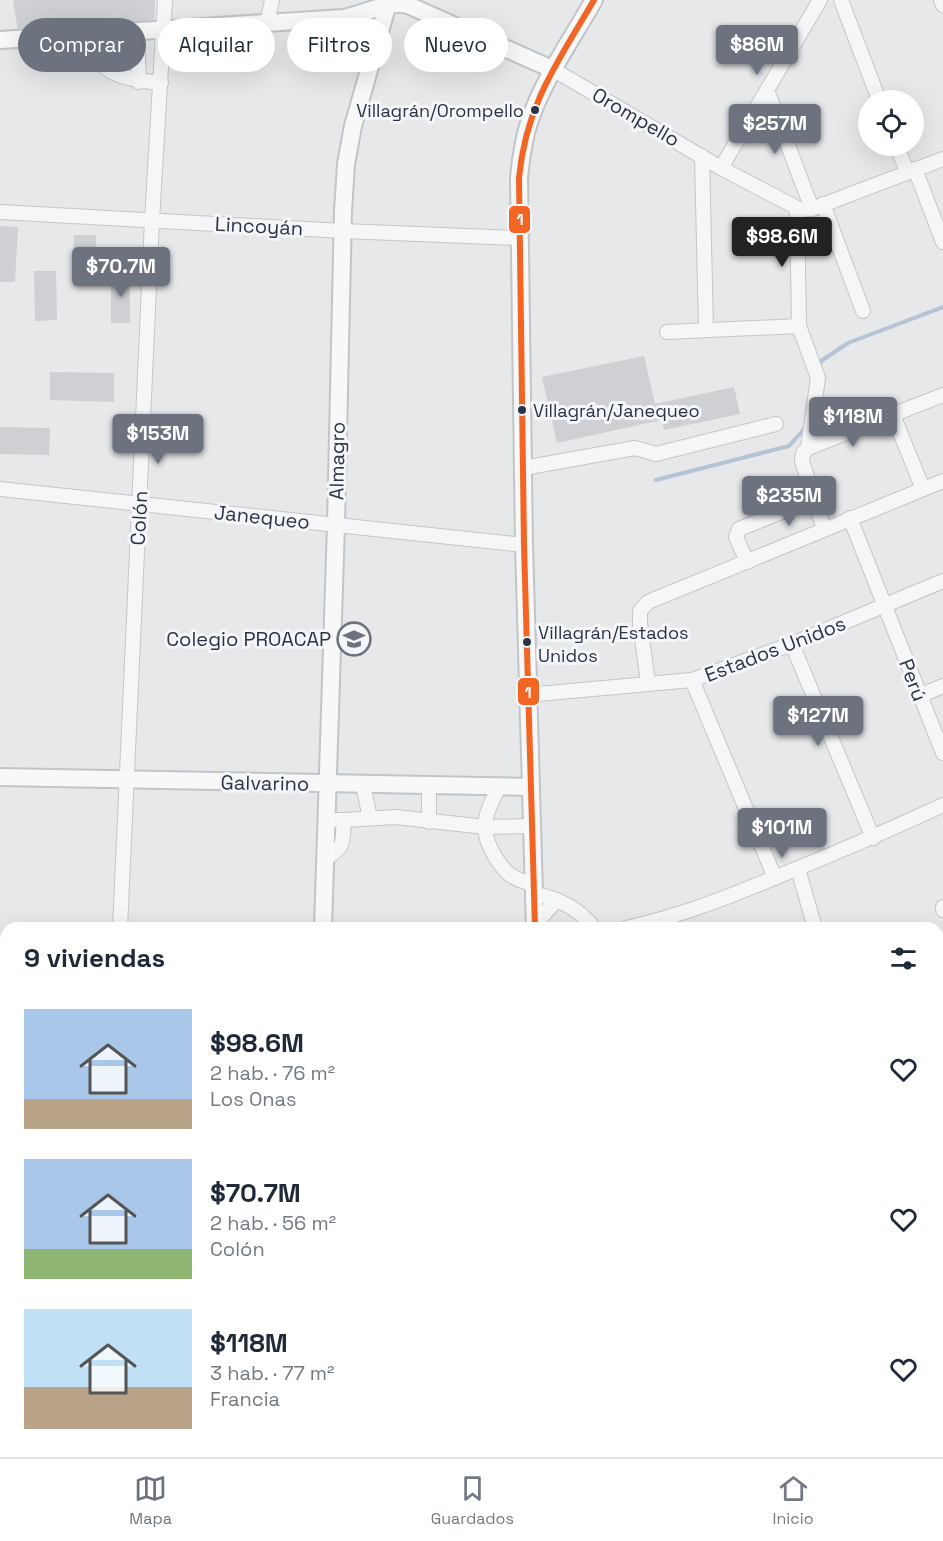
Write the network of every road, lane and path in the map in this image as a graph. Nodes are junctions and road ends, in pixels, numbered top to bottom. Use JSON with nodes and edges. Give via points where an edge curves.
{"nodes":[{"id":1,"x":165,"y":0,"type":"edge"},
{"id":2,"x":272,"y":0,"type":"edge"},
{"id":3,"x":594,"y":0,"type":"edge"},
{"id":4,"x":820,"y":0,"type":"edge"},
{"id":5,"x":841,"y":0,"type":"edge"},
{"id":6,"x":941,"y":0,"type":"edge"},
{"id":7,"x":388,"y":2,"type":"edge"},
{"id":8,"x":943,"y":5,"type":"edge"},
{"id":9,"x":164,"y":18,"type":"edge"},
{"id":10,"x":268,"y":18,"type":"edge"},
{"id":11,"x":275,"y":22,"type":"edge"},
{"id":12,"x":18,"y":39,"type":"edge"},
{"id":13,"x":0,"y":40,"type":"edge"},
{"id":14,"x":554,"y":70,"type":"junction"},
{"id":15,"x":114,"y":72,"type":"edge"},
{"id":16,"x":138,"y":72,"type":"edge"},
{"id":17,"x":161,"y":72,"type":"edge"},
{"id":18,"x":139,"y":82,"type":"junction"},
{"id":19,"x":160,"y":83,"type":"junction"},
{"id":20,"x":767,"y":90,"type":"junction"},
{"id":21,"x":875,"y":90,"type":"edge"},
{"id":22,"x":702,"y":156,"type":"junction"},
{"id":23,"x":903,"y":156,"type":"edge"},
{"id":24,"x":943,"y":159,"type":"edge"},
{"id":25,"x":721,"y":168,"type":"junction"},
{"id":26,"x":911,"y":171,"type":"junction"},
{"id":27,"x":817,"y":207,"type":"junction"},
{"id":28,"x":797,"y":209,"type":"junction"},
{"id":29,"x":0,"y":212,"type":"edge"},
{"id":30,"x":152,"y":220,"type":"junction"},
{"id":31,"x":343,"y":231,"type":"junction"},
{"id":32,"x":519,"y":238,"type":"junction"},
{"id":33,"x":943,"y":242,"type":"edge"},
{"id":34,"x":862,"y":311,"type":"dead end"},
{"id":35,"x":799,"y":326,"type":"junction"},
{"id":36,"x":706,"y":330,"type":"junction"},
{"id":37,"x":666,"y":332,"type":"dead end"},
{"id":38,"x":943,"y":395,"type":"edge"},
{"id":39,"x":893,"y":415,"type":"junction"},
{"id":40,"x":776,"y":424,"type":"dead end"},
{"id":41,"x":808,"y":448,"type":"junction"},
{"id":42,"x":523,"y":468,"type":"junction"},
{"id":43,"x":943,"y":481,"type":"edge"},
{"id":44,"x":0,"y":489,"type":"edge"},
{"id":45,"x":923,"y":489,"type":"junction"},
{"id":46,"x":814,"y":499,"type":"junction"},
{"id":47,"x":140,"y":504,"type":"junction"},
{"id":48,"x":850,"y":518,"type":"junction"},
{"id":49,"x":336,"y":525,"type":"junction"},
{"id":50,"x":824,"y":530,"type":"junction"},
{"id":51,"x":524,"y":545,"type":"junction"},
{"id":52,"x":747,"y":562,"type":"junction"},
{"id":53,"x":943,"y":581,"type":"edge"},
{"id":54,"x":885,"y":606,"type":"junction"},
{"id":55,"x":792,"y":644,"type":"junction"},
{"id":56,"x":692,"y":680,"type":"junction"},
{"id":57,"x":648,"y":683,"type":"junction"},
{"id":58,"x":943,"y":686,"type":"edge"},
{"id":59,"x":527,"y":695,"type":"junction"},
{"id":60,"x":919,"y":696,"type":"junction"},
{"id":61,"x":943,"y":753,"type":"edge"},
{"id":62,"x":0,"y":777,"type":"edge"},
{"id":63,"x":126,"y":780,"type":"junction"},
{"id":64,"x":328,"y":784,"type":"junction"},
{"id":65,"x":363,"y":785,"type":"junction"},
{"id":66,"x":429,"y":786,"type":"junction"},
{"id":67,"x":499,"y":787,"type":"junction"},
{"id":68,"x":530,"y":787,"type":"junction"},
{"id":69,"x":943,"y":805,"type":"edge"},
{"id":70,"x":370,"y":818,"type":"junction"},
{"id":71,"x":335,"y":820,"type":"junction"},
{"id":72,"x":429,"y":822,"type":"junction"},
{"id":73,"x":531,"y":826,"type":"junction"},
{"id":74,"x":485,"y":827,"type":"junction"},
{"id":75,"x":873,"y":838,"type":"junction"},
{"id":76,"x":798,"y":869,"type":"junction"},
{"id":77,"x":775,"y":878,"type":"junction"},
{"id":78,"x":534,"y":889,"type":"junction"},
{"id":79,"x":557,"y":900,"type":"junction"},
{"id":80,"x":120,"y":922,"type":"edge"},
{"id":81,"x":323,"y":922,"type":"edge"},
{"id":82,"x":535,"y":922,"type":"edge"},
{"id":83,"x":538,"y":922,"type":"edge"},
{"id":84,"x":588,"y":922,"type":"edge"},
{"id":85,"x":650,"y":922,"type":"edge"},
{"id":86,"x":812,"y":922,"type":"edge"}],
"edges":[{"from":1,"to":9,"type":"street","name":"Colón"},
{"from":2,"to":10,"type":"street"},
{"from":3,"to":14,"type":"main road"},
{"from":4,"to":20,"type":"street"},
{"from":5,"to":21,"type":"street"},
{"from":6,"to":8,"type":"street"},
{"from":7,"to":11,"type":"main road","name":"Orompello","via":[[344,18]]},
{"from":7,"to":14,"type":"main road","name":"Orompello","via":[[408,5]]},
{"from":7,"to":31,"type":"main road","name":"Almagro","via":[[353,126],[346,164]]},
{"from":12,"to":13,"type":"main road","name":"Orompello"},
{"from":14,"to":22,"type":"street","name":"Orompello"},
{"from":14,"to":32,"type":"main road","via":[[532,114],[522,148]]},
{"from":15,"to":18,"type":"street"},
{"from":16,"to":18,"type":"street"},
{"from":17,"to":19,"type":"street","name":"Colón"},
{"from":18,"to":19,"type":"street"},
{"from":19,"to":30,"type":"street","name":"Colón"},
{"from":20,"to":25,"type":"street"},
{"from":20,"to":27,"type":"street"},
{"from":22,"to":25,"type":"street","name":"Orompello"},
{"from":22,"to":36,"type":"street"},
{"from":23,"to":26,"type":"street"},
{"from":24,"to":26,"type":"street","name":"Orompello"},
{"from":25,"to":28,"type":"street","name":"Orompello"},
{"from":26,"to":27,"type":"street","name":"Orompello"},
{"from":26,"to":33,"type":"street"},
{"from":27,"to":28,"type":"street","name":"Orompello"},
{"from":27,"to":34,"type":"street"},
{"from":28,"to":35,"type":"street"},
{"from":29,"to":30,"type":"street","name":"Lincoyán"},
{"from":30,"to":31,"type":"street","name":"Lincoyán"},
{"from":30,"to":47,"type":"street","name":"Colón"},
{"from":31,"to":32,"type":"street","name":"Lincoyán"},
{"from":31,"to":49,"type":"main road","name":"Almagro"},
{"from":32,"to":42,"type":"main road"},
{"from":35,"to":36,"type":"street"},
{"from":35,"to":41,"type":"street","via":[[816,373]]},
{"from":36,"to":37,"type":"street"},
{"from":38,"to":39,"type":"street"},
{"from":39,"to":41,"type":"street"},
{"from":39,"to":45,"type":"street"},
{"from":40,"to":42,"type":"street","via":[[656,454],[635,448]]},
{"from":41,"to":46,"type":"street","via":[[802,461]]},
{"from":42,"to":51,"type":"main road"},
{"from":43,"to":45,"type":"street"},
{"from":44,"to":47,"type":"street","name":"Janequeo"},
{"from":45,"to":48,"type":"street"},
{"from":46,"to":50,"type":"street"},
{"from":46,"to":52,"type":"street","via":[[739,529],[736,537]]},
{"from":47,"to":49,"type":"street","name":"Janequeo"},
{"from":47,"to":63,"type":"street","name":"Colón"},
{"from":48,"to":50,"type":"street"},
{"from":48,"to":54,"type":"street","name":"Perú"},
{"from":49,"to":51,"type":"street","name":"Janequeo"},
{"from":49,"to":64,"type":"main road","name":"Almagro"},
{"from":50,"to":52,"type":"street"},
{"from":51,"to":59,"type":"main road"},
{"from":52,"to":57,"type":"street","via":[[648,602],[640,611]]},
{"from":53,"to":54,"type":"street","name":"Estados Unidos"},
{"from":54,"to":55,"type":"street","name":"Estados Unidos"},
{"from":54,"to":60,"type":"street","name":"Perú"},
{"from":55,"to":56,"type":"street","name":"Estados Unidos"},
{"from":55,"to":75,"type":"street"},
{"from":56,"to":57,"type":"street","name":"Estados Unidos"},
{"from":56,"to":77,"type":"street"},
{"from":57,"to":59,"type":"street","name":"Estados Unidos"},
{"from":58,"to":60,"type":"street"},
{"from":59,"to":68,"type":"main road"},
{"from":60,"to":61,"type":"street","name":"Perú"},
{"from":62,"to":63,"type":"main road","name":"Galvarino"},
{"from":63,"to":64,"type":"main road","name":"Galvarino"},
{"from":63,"to":80,"type":"street","name":"Colón"},
{"from":64,"to":65,"type":"main road","name":"Galvarino"},
{"from":64,"to":71,"type":"main road","name":"Almagro"},
{"from":65,"to":66,"type":"main road","name":"Galvarino"},
{"from":65,"to":70,"type":"street"},
{"from":66,"to":67,"type":"main road","name":"Galvarino"},
{"from":66,"to":72,"type":"street"},
{"from":67,"to":68,"type":"main road","name":"Galvarino"},
{"from":67,"to":74,"type":"street"},
{"from":68,"to":73,"type":"main road"},
{"from":69,"to":75,"type":"street"},
{"from":70,"to":71,"type":"street"},
{"from":70,"to":72,"type":"street"},
{"from":71,"to":81,"type":"main road","name":"Almagro","via":[[326,858]]},
{"from":72,"to":74,"type":"street"},
{"from":73,"to":74,"type":"street"},
{"from":73,"to":78,"type":"main road"},
{"from":74,"to":78,"type":"street","via":[[496,858],[509,874]]},
{"from":75,"to":76,"type":"street"},
{"from":76,"to":77,"type":"street"},
{"from":76,"to":86,"type":"street"},
{"from":77,"to":85,"type":"street","via":[[693,911]]},
{"from":78,"to":79,"type":"street"},
{"from":78,"to":82,"type":"main road"},
{"from":79,"to":83,"type":"street"},
{"from":79,"to":84,"type":"street"}]}
